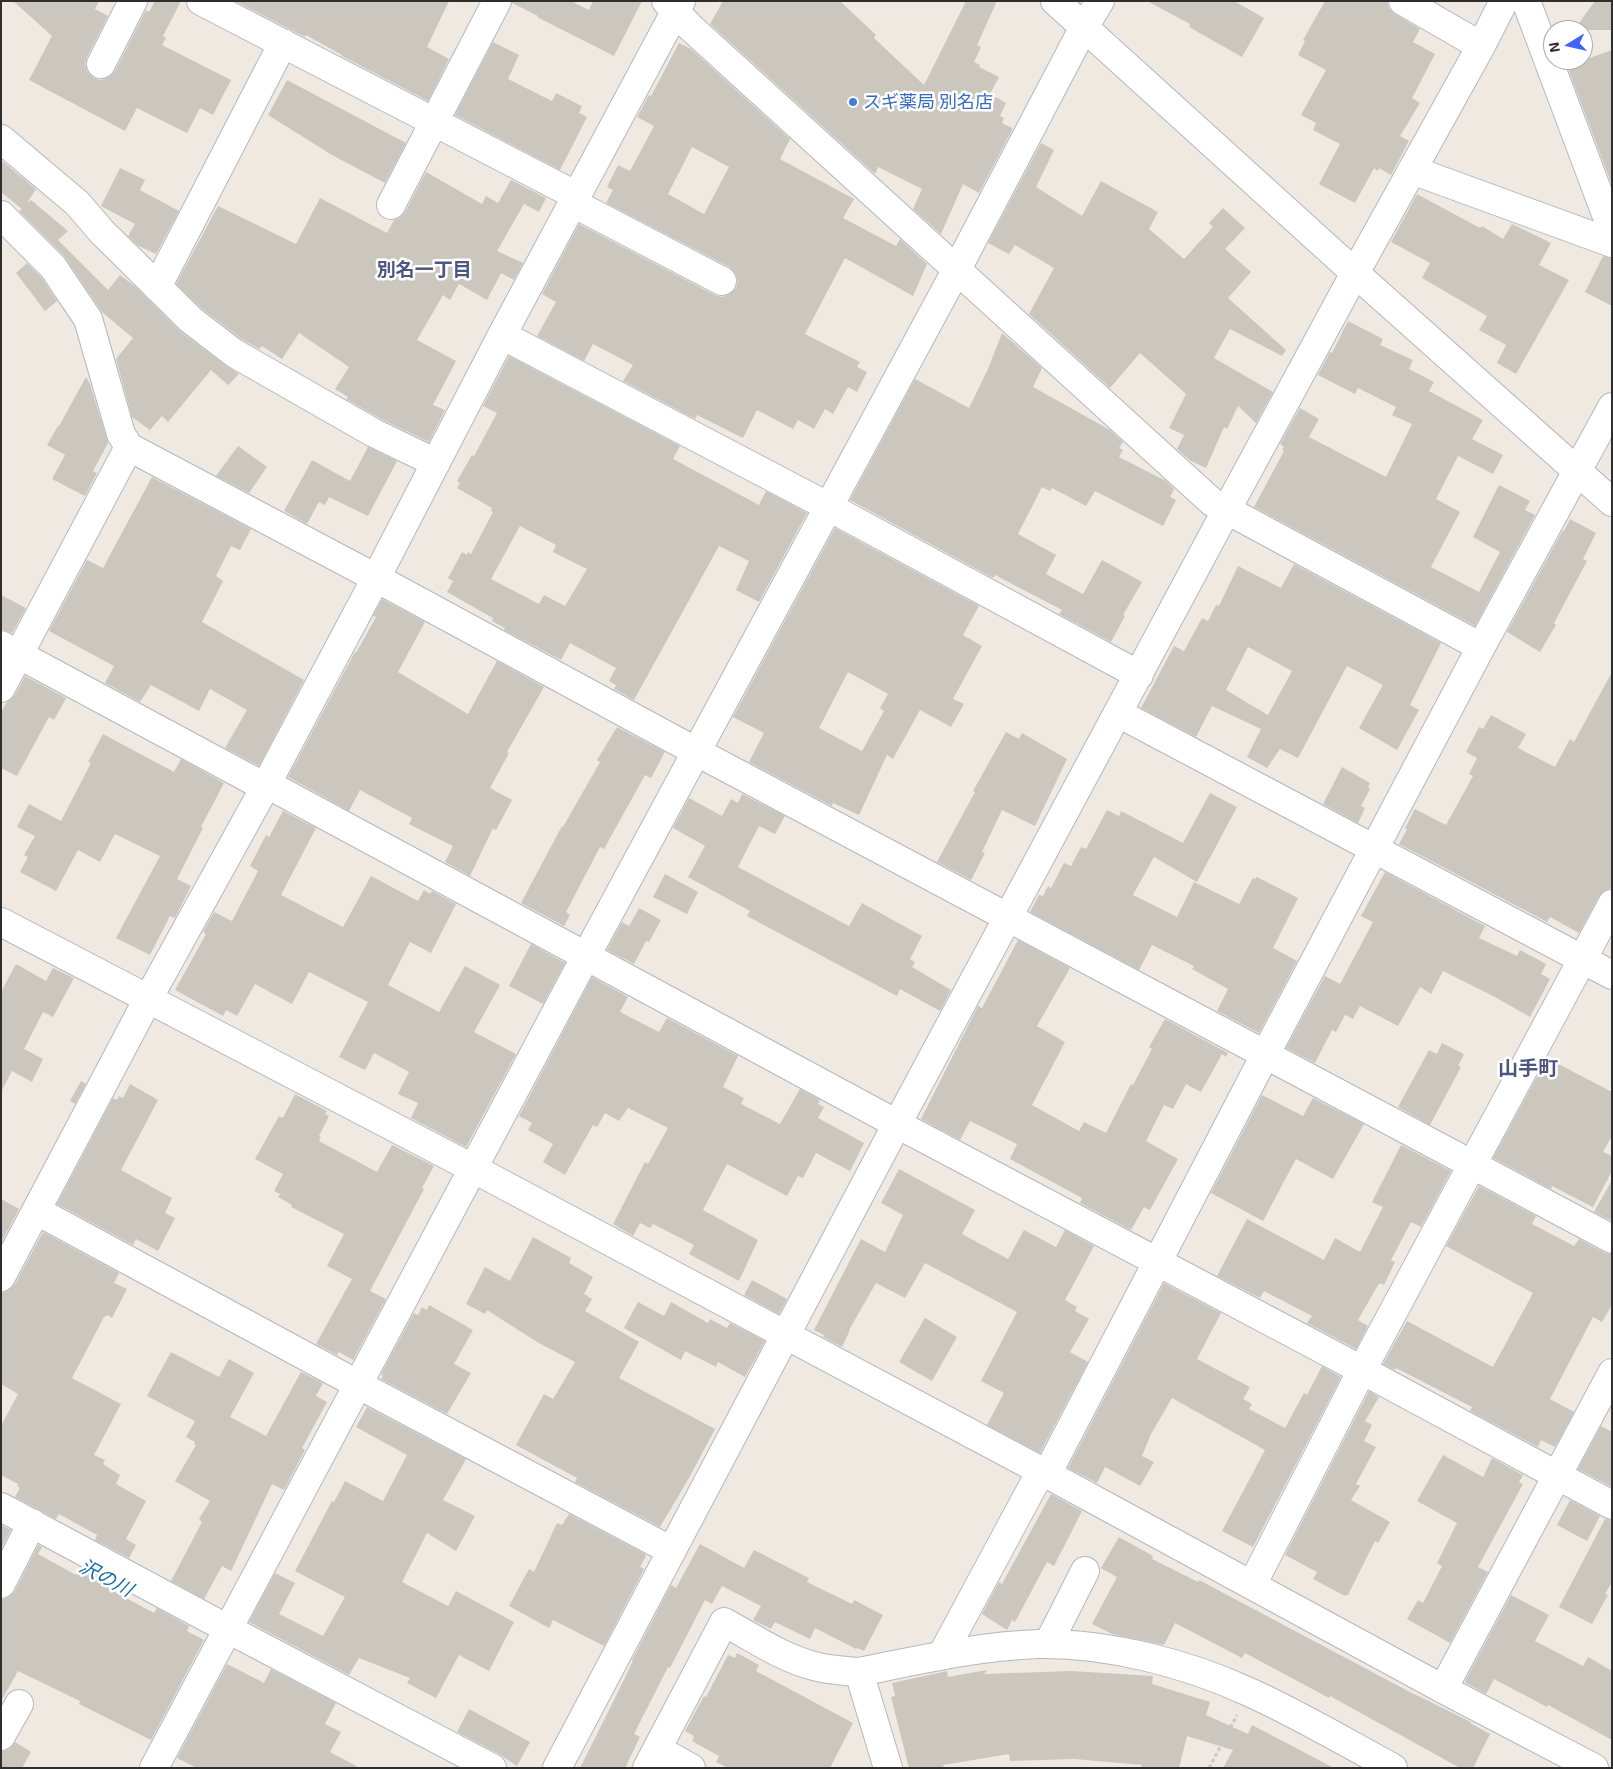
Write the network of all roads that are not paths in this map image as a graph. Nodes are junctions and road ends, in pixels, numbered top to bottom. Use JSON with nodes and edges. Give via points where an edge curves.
{"nodes":[{"id":1,"x":133,"y":1,"type":"edge"},
{"id":2,"x":497,"y":1,"type":"edge"},
{"id":3,"x":1055,"y":1,"type":"edge"},
{"id":4,"x":1100,"y":1,"type":"edge"},
{"id":5,"x":1403,"y":1,"type":"edge"},
{"id":6,"x":1504,"y":1,"type":"edge"},
{"id":7,"x":1526,"y":1,"type":"edge"},
{"id":8,"x":215,"y":4,"type":"edge"},
{"id":9,"x":674,"y":5,"type":"edge"},
{"id":10,"x":1084,"y":27,"type":"junction"},
{"id":11,"x":283,"y":43,"type":"junction"},
{"id":12,"x":1481,"y":46,"type":"junction"},
{"id":13,"x":101,"y":64,"type":"dead end"},
{"id":14,"x":434,"y":121,"type":"junction"},
{"id":15,"x":1,"y":139,"type":"edge"},
{"id":16,"x":1412,"y":170,"type":"junction"},
{"id":17,"x":575,"y":199,"type":"junction"},
{"id":18,"x":391,"y":205,"type":"dead end"},
{"id":19,"x":1,"y":215,"type":"edge"},
{"id":20,"x":1612,"y":230,"type":"edge"},
{"id":21,"x":1612,"y":243,"type":"edge"},
{"id":22,"x":957,"y":269,"type":"junction"},
{"id":23,"x":1355,"y":273,"type":"junction"},
{"id":24,"x":722,"y":281,"type":"dead end"},
{"id":25,"x":156,"y":287,"type":"junction"},
{"id":26,"x":502,"y":335,"type":"junction"},
{"id":27,"x":1612,"y":407,"type":"edge"},
{"id":28,"x":129,"y":447,"type":"junction"},
{"id":29,"x":436,"y":463,"type":"junction"},
{"id":30,"x":1578,"y":471,"type":"junction"},
{"id":31,"x":1612,"y":502,"type":"edge"},
{"id":32,"x":829,"y":507,"type":"junction"},
{"id":33,"x":1226,"y":511,"type":"junction"},
{"id":34,"x":376,"y":578,"type":"junction"},
{"id":35,"x":1481,"y":647,"type":"junction"},
{"id":36,"x":10,"y":650,"type":"edge"},
{"id":37,"x":1139,"y":675,"type":"junction"},
{"id":38,"x":1,"y":688,"type":"edge"},
{"id":39,"x":1118,"y":713,"type":"junction"},
{"id":40,"x":698,"y":752,"type":"junction"},
{"id":41,"x":266,"y":786,"type":"junction"},
{"id":42,"x":1375,"y":848,"type":"junction"},
{"id":43,"x":1612,"y":904,"type":"edge"},
{"id":44,"x":1008,"y":918,"type":"junction"},
{"id":45,"x":1,"y":922,"type":"edge"},
{"id":46,"x":586,"y":956,"type":"junction"},
{"id":47,"x":1582,"y":959,"type":"junction"},
{"id":48,"x":1612,"y":975,"type":"edge"},
{"id":49,"x":148,"y":999,"type":"junction"},
{"id":50,"x":1265,"y":1055,"type":"junction"},
{"id":51,"x":897,"y":1124,"type":"junction"},
{"id":52,"x":1473,"y":1165,"type":"junction"},
{"id":53,"x":474,"y":1169,"type":"junction"},
{"id":54,"x":37,"y":1211,"type":"junction"},
{"id":55,"x":1612,"y":1239,"type":"edge"},
{"id":56,"x":1157,"y":1262,"type":"junction"},
{"id":57,"x":1,"y":1277,"type":"edge"},
{"id":58,"x":785,"y":1336,"type":"junction"},
{"id":59,"x":1362,"y":1370,"type":"junction"},
{"id":60,"x":1612,"y":1373,"type":"edge"},
{"id":61,"x":359,"y":1385,"type":"junction"},
{"id":62,"x":1044,"y":1473,"type":"junction"},
{"id":63,"x":1557,"y":1476,"type":"junction"},
{"id":64,"x":1612,"y":1505,"type":"edge"},
{"id":65,"x":1,"y":1507,"type":"edge"},
{"id":66,"x":28,"y":1531,"type":"junction"},
{"id":67,"x":672,"y":1551,"type":"junction"},
{"id":68,"x":1085,"y":1571,"type":"dead end"},
{"id":69,"x":1,"y":1584,"type":"edge"},
{"id":70,"x":1252,"y":1585,"type":"junction"},
{"id":71,"x":228,"y":1629,"type":"junction"},
{"id":72,"x":1048,"y":1644,"type":"junction"},
{"id":73,"x":942,"y":1655,"type":"junction"},
{"id":74,"x":860,"y":1672,"type":"junction"},
{"id":75,"x":1443,"y":1689,"type":"junction"},
{"id":76,"x":19,"y":1704,"type":"dead end"},
{"id":77,"x":1,"y":1736,"type":"edge"},
{"id":78,"x":652,"y":1759,"type":"edge"},
{"id":79,"x":154,"y":1768,"type":"edge"},
{"id":80,"x":492,"y":1768,"type":"edge"},
{"id":81,"x":557,"y":1768,"type":"edge"},
{"id":82,"x":691,"y":1768,"type":"edge"},
{"id":83,"x":888,"y":1768,"type":"edge"},
{"id":84,"x":1393,"y":1768,"type":"edge"},
{"id":85,"x":1594,"y":1768,"type":"edge"}],
"edges":[{"from":1,"to":13,"type":"street"},
{"from":2,"to":14,"type":"street"},
{"from":3,"to":10,"type":"street"},
{"from":4,"to":10,"type":"street"},
{"from":5,"to":12,"type":"street"},
{"from":6,"to":12,"type":"street"},
{"from":7,"to":20,"type":"street"},
{"from":8,"to":11,"type":"street"},
{"from":9,"to":17,"type":"street"},
{"from":9,"to":22,"type":"street"},
{"from":10,"to":22,"type":"street"},
{"from":10,"to":23,"type":"street"},
{"from":11,"to":14,"type":"street"},
{"from":11,"to":25,"type":"street"},
{"from":12,"to":16,"type":"street"},
{"from":14,"to":17,"type":"street"},
{"from":14,"to":18,"type":"street"},
{"from":15,"to":25,"type":"street","via":[[77,203]]},
{"from":16,"to":21,"type":"street"},
{"from":16,"to":23,"type":"street"},
{"from":17,"to":24,"type":"street"},
{"from":17,"to":26,"type":"street"},
{"from":19,"to":28,"type":"street","via":[[53,267],[88,319],[121,434]]},
{"from":22,"to":32,"type":"street"},
{"from":22,"to":33,"type":"street","via":[[1212,502]]},
{"from":23,"to":30,"type":"street"},
{"from":23,"to":33,"type":"street"},
{"from":25,"to":29,"type":"street","via":[[234,354]]},
{"from":26,"to":29,"type":"street"},
{"from":26,"to":32,"type":"street"},
{"from":27,"to":30,"type":"street"},
{"from":28,"to":34,"type":"street"},
{"from":28,"to":36,"type":"street"},
{"from":29,"to":34,"type":"street"},
{"from":30,"to":31,"type":"street"},
{"from":30,"to":35,"type":"street"},
{"from":32,"to":37,"type":"street"},
{"from":32,"to":40,"type":"street"},
{"from":33,"to":35,"type":"street"},
{"from":33,"to":37,"type":"street"},
{"from":34,"to":40,"type":"street"},
{"from":34,"to":41,"type":"street"},
{"from":35,"to":42,"type":"street"},
{"from":36,"to":38,"type":"street"},
{"from":36,"to":41,"type":"street"},
{"from":37,"to":39,"type":"street"},
{"from":39,"to":42,"type":"street"},
{"from":39,"to":44,"type":"street"},
{"from":40,"to":44,"type":"street"},
{"from":40,"to":46,"type":"street"},
{"from":41,"to":46,"type":"street"},
{"from":41,"to":49,"type":"street"},
{"from":42,"to":47,"type":"street"},
{"from":42,"to":50,"type":"street"},
{"from":43,"to":47,"type":"street"},
{"from":44,"to":50,"type":"street"},
{"from":44,"to":51,"type":"street"},
{"from":45,"to":49,"type":"street"},
{"from":46,"to":51,"type":"street"},
{"from":46,"to":53,"type":"street"},
{"from":47,"to":48,"type":"street"},
{"from":47,"to":52,"type":"street"},
{"from":49,"to":53,"type":"street"},
{"from":49,"to":54,"type":"street"},
{"from":50,"to":52,"type":"street"},
{"from":50,"to":56,"type":"street"},
{"from":51,"to":56,"type":"street"},
{"from":51,"to":58,"type":"street"},
{"from":52,"to":55,"type":"street"},
{"from":52,"to":59,"type":"street"},
{"from":53,"to":58,"type":"street"},
{"from":53,"to":61,"type":"street"},
{"from":54,"to":57,"type":"street"},
{"from":54,"to":61,"type":"street"},
{"from":56,"to":59,"type":"street"},
{"from":56,"to":62,"type":"street"},
{"from":58,"to":62,"type":"street"},
{"from":58,"to":67,"type":"street"},
{"from":59,"to":63,"type":"street"},
{"from":59,"to":70,"type":"street"},
{"from":60,"to":63,"type":"street"},
{"from":61,"to":67,"type":"street"},
{"from":61,"to":71,"type":"street"},
{"from":62,"to":70,"type":"street"},
{"from":62,"to":73,"type":"street"},
{"from":63,"to":64,"type":"street"},
{"from":63,"to":75,"type":"street"},
{"from":65,"to":66,"type":"street"},
{"from":66,"to":69,"type":"street"},
{"from":66,"to":71,"type":"street"},
{"from":67,"to":81,"type":"street"},
{"from":68,"to":72,"type":"street"},
{"from":70,"to":75,"type":"street"},
{"from":71,"to":79,"type":"street"},
{"from":71,"to":80,"type":"street"},
{"from":72,"to":73,"type":"street","via":[[999,1646]]},
{"from":72,"to":84,"type":"street","via":[[1130,1654],[1184,1667],[1249,1692]]},
{"from":73,"to":74,"type":"street"},
{"from":74,"to":78,"type":"street","via":[[813,1666],[792,1659],[724,1622]]},
{"from":74,"to":83,"type":"street"},
{"from":75,"to":85,"type":"street"},
{"from":76,"to":77,"type":"street"},
{"from":78,"to":82,"type":"street"}]}
